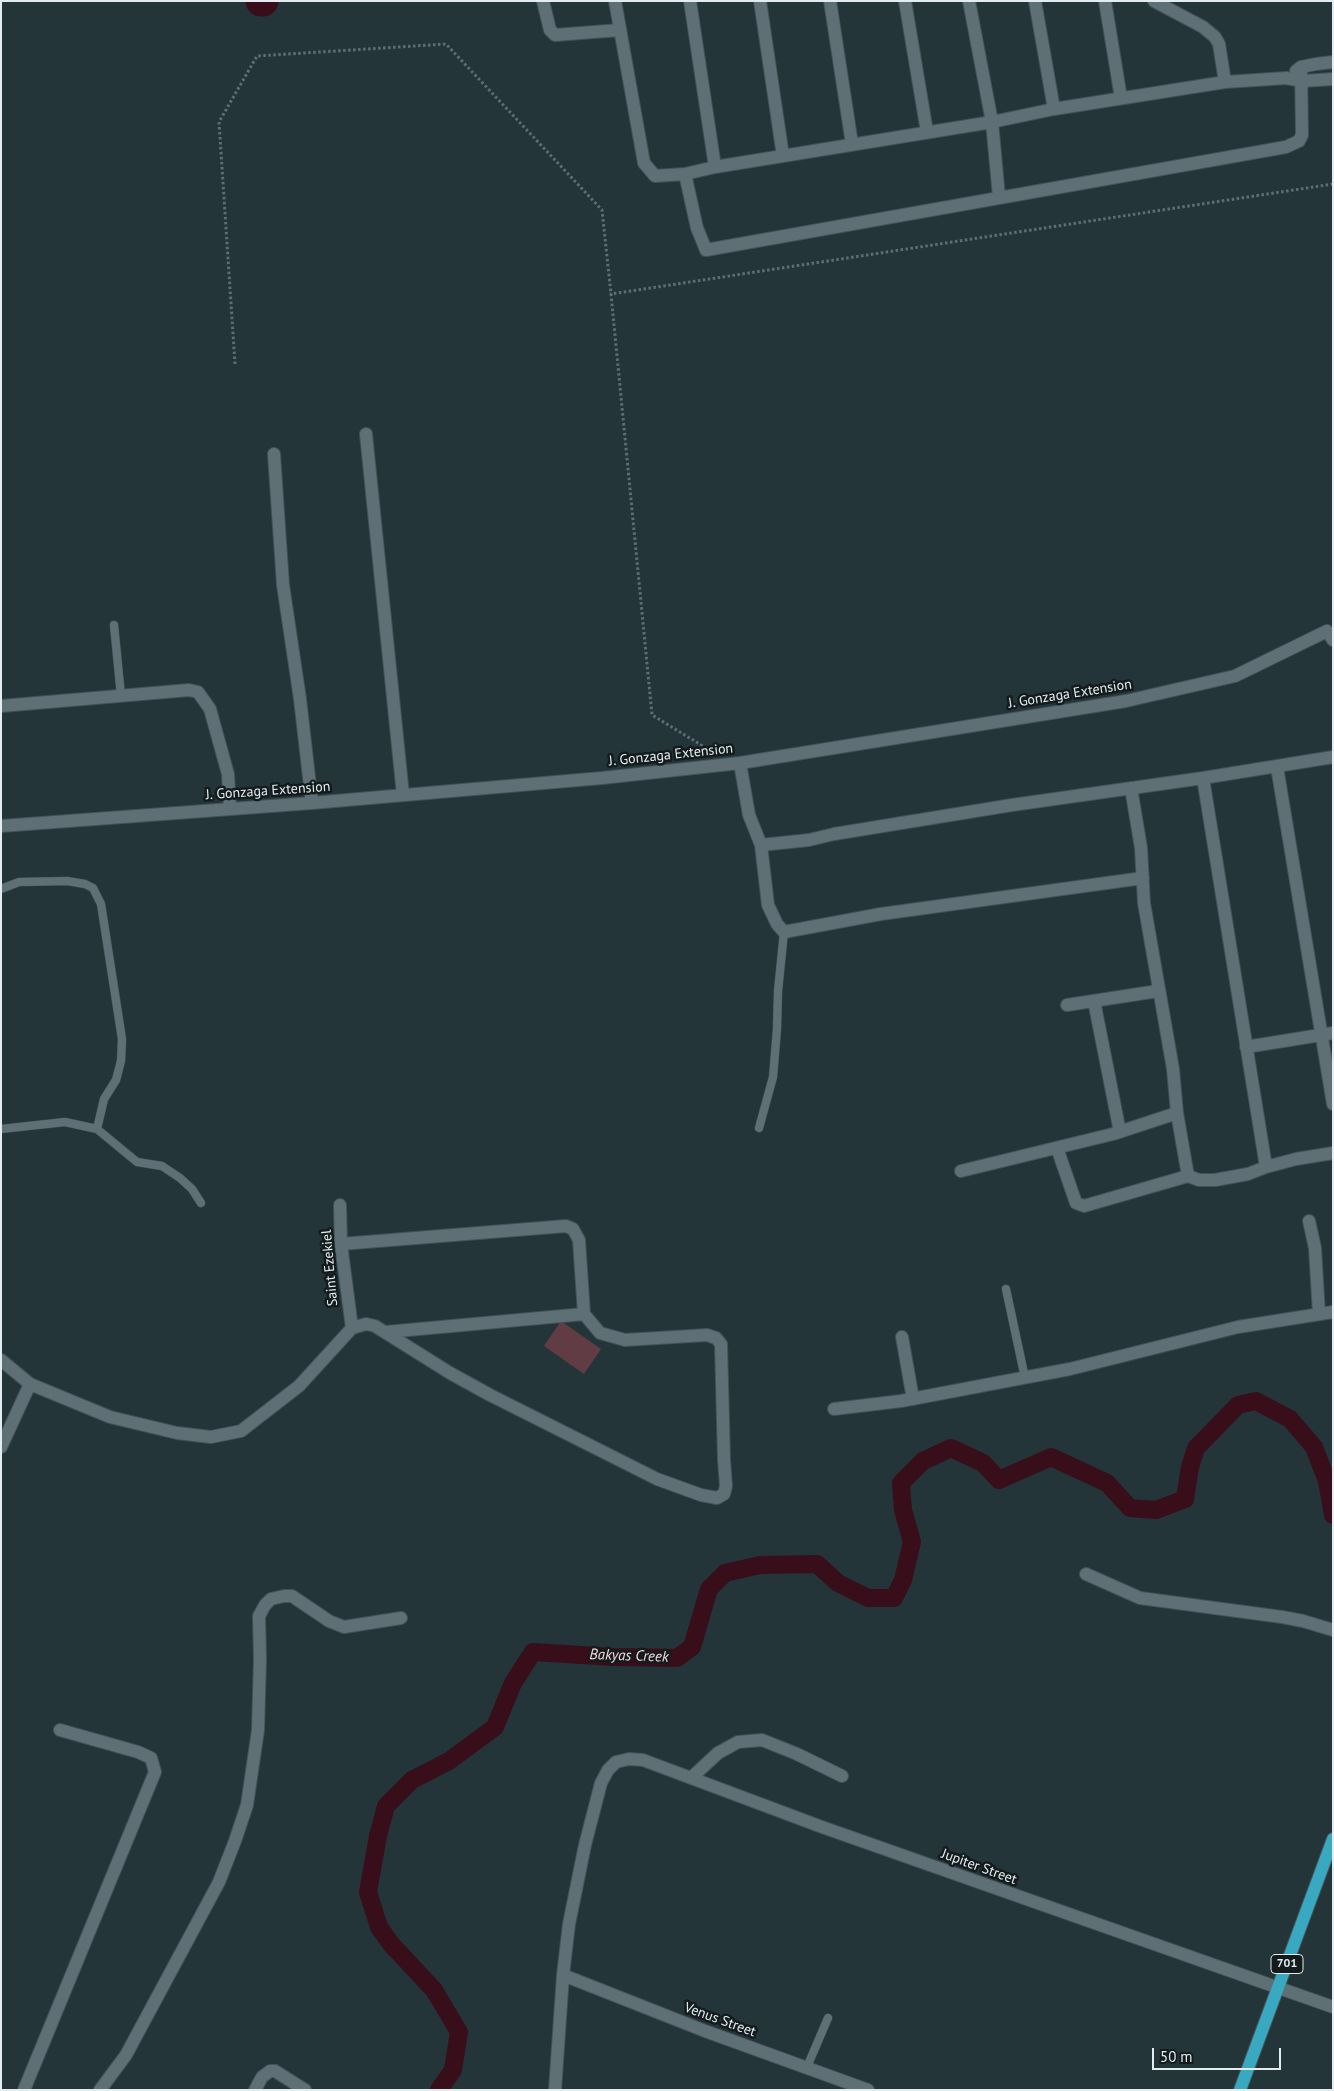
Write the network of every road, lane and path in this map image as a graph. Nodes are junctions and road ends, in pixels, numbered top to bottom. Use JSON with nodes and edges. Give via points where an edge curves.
{"nodes":[{"id":1,"x":543,"y":1,"type":"edge"},
{"id":2,"x":615,"y":1,"type":"edge"},
{"id":3,"x":690,"y":1,"type":"edge"},
{"id":4,"x":760,"y":1,"type":"edge"},
{"id":5,"x":830,"y":1,"type":"edge"},
{"id":6,"x":905,"y":1,"type":"edge"},
{"id":7,"x":970,"y":1,"type":"edge"},
{"id":8,"x":1035,"y":1,"type":"edge"},
{"id":9,"x":1104,"y":1,"type":"edge"},
{"id":10,"x":1154,"y":1,"type":"edge"},
{"id":11,"x":620,"y":30,"type":"junction"},
{"id":12,"x":1333,"y":62,"type":"edge"},
{"id":13,"x":1301,"y":67,"type":"junction"},
{"id":14,"x":1286,"y":78,"type":"junction"},
{"id":15,"x":1333,"y":79,"type":"edge"},
{"id":16,"x":1303,"y":81,"type":"junction"},
{"id":17,"x":1225,"y":82,"type":"junction"},
{"id":18,"x":1121,"y":98,"type":"junction"},
{"id":19,"x":1054,"y":109,"type":"junction"},
{"id":20,"x":992,"y":122,"type":"junction"},
{"id":21,"x":928,"y":132,"type":"junction"},
{"id":22,"x":852,"y":144,"type":"junction"},
{"id":23,"x":783,"y":156,"type":"junction"},
{"id":24,"x":715,"y":167,"type":"junction"},
{"id":25,"x":685,"y":174,"type":"junction"},
{"id":26,"x":1333,"y":184,"type":"edge"},
{"id":27,"x":999,"y":197,"type":"junction"},
{"id":28,"x":611,"y":294,"type":"junction"},
{"id":29,"x":235,"y":364,"type":"dead end"},
{"id":30,"x":366,"y":434,"type":"dead end"},
{"id":31,"x":274,"y":454,"type":"dead end"},
{"id":32,"x":114,"y":625,"type":"dead end"},
{"id":33,"x":1330,"y":635,"type":"edge"},
{"id":34,"x":121,"y":696,"type":"junction"},
{"id":35,"x":1,"y":706,"type":"edge"},
{"id":36,"x":1333,"y":757,"type":"edge"},
{"id":37,"x":736,"y":763,"type":"junction"},
{"id":38,"x":1277,"y":767,"type":"junction"},
{"id":39,"x":1203,"y":778,"type":"junction"},
{"id":40,"x":1131,"y":788,"type":"junction"},
{"id":41,"x":403,"y":795,"type":"junction"},
{"id":42,"x":312,"y":804,"type":"junction"},
{"id":43,"x":230,"y":809,"type":"junction"},
{"id":44,"x":1,"y":826,"type":"edge"},
{"id":45,"x":761,"y":845,"type":"junction"},
{"id":46,"x":1142,"y":878,"type":"junction"},
{"id":47,"x":1,"y":889,"type":"edge"},
{"id":48,"x":784,"y":932,"type":"junction"},
{"id":49,"x":1158,"y":991,"type":"junction"},
{"id":50,"x":1094,"y":1000,"type":"junction"},
{"id":51,"x":1067,"y":1005,"type":"dead end"},
{"id":52,"x":1327,"y":1034,"type":"edge"},
{"id":53,"x":1246,"y":1047,"type":"junction"},
{"id":54,"x":1333,"y":1104,"type":"edge"},
{"id":55,"x":1177,"y":1113,"type":"junction"},
{"id":56,"x":759,"y":1128,"type":"dead end"},
{"id":57,"x":1,"y":1129,"type":"edge"},
{"id":58,"x":97,"y":1129,"type":"junction"},
{"id":59,"x":1120,"y":1132,"type":"junction"},
{"id":60,"x":1056,"y":1148,"type":"junction"},
{"id":61,"x":1333,"y":1153,"type":"edge"},
{"id":62,"x":1266,"y":1166,"type":"junction"},
{"id":63,"x":961,"y":1171,"type":"dead end"},
{"id":64,"x":1188,"y":1176,"type":"junction"},
{"id":65,"x":201,"y":1204,"type":"dead end"},
{"id":66,"x":340,"y":1205,"type":"dead end"},
{"id":67,"x":1308,"y":1220,"type":"dead end"},
{"id":68,"x":342,"y":1244,"type":"junction"},
{"id":69,"x":1006,"y":1288,"type":"dead end"},
{"id":70,"x":1333,"y":1312,"type":"edge"},
{"id":71,"x":584,"y":1314,"type":"junction"},
{"id":72,"x":1319,"y":1314,"type":"junction"},
{"id":73,"x":352,"y":1328,"type":"junction"},
{"id":74,"x":386,"y":1332,"type":"junction"},
{"id":75,"x":902,"y":1338,"type":"dead end"},
{"id":76,"x":1,"y":1360,"type":"edge"},
{"id":77,"x":1025,"y":1378,"type":"junction"},
{"id":78,"x":30,"y":1384,"type":"junction"},
{"id":79,"x":913,"y":1398,"type":"junction"},
{"id":80,"x":834,"y":1409,"type":"dead end"},
{"id":81,"x":1,"y":1447,"type":"edge"},
{"id":82,"x":1086,"y":1574,"type":"dead end"},
{"id":83,"x":401,"y":1618,"type":"dead end"},
{"id":84,"x":1333,"y":1630,"type":"edge"},
{"id":85,"x":60,"y":1730,"type":"dead end"},
{"id":86,"x":842,"y":1776,"type":"dead end"},
{"id":87,"x":691,"y":1778,"type":"junction"},
{"id":88,"x":1333,"y":1839,"type":"edge"},
{"id":89,"x":562,"y":1975,"type":"junction"},
{"id":90,"x":1278,"y":1987,"type":"junction"},
{"id":91,"x":1333,"y":2007,"type":"edge"},
{"id":92,"x":828,"y":2018,"type":"dead end"},
{"id":93,"x":807,"y":2067,"type":"junction"},
{"id":94,"x":24,"y":2090,"type":"edge"},
{"id":95,"x":100,"y":2090,"type":"edge"},
{"id":96,"x":255,"y":2090,"type":"edge"},
{"id":97,"x":305,"y":2090,"type":"edge"},
{"id":98,"x":555,"y":2090,"type":"edge"},
{"id":99,"x":868,"y":2090,"type":"edge"},
{"id":100,"x":1240,"y":2090,"type":"edge"}],
"edges":[{"from":1,"to":11,"type":"street","via":[[550,30],[555,35]]},
{"from":2,"to":11,"type":"street"},
{"from":3,"to":24,"type":"street"},
{"from":4,"to":23,"type":"street"},
{"from":5,"to":22,"type":"street"},
{"from":6,"to":21,"type":"street"},
{"from":7,"to":20,"type":"street"},
{"from":8,"to":19,"type":"street"},
{"from":9,"to":18,"type":"street"},
{"from":10,"to":17,"type":"street","via":[[1215,37]]},
{"from":11,"to":25,"type":"street","via":[[646,167],[655,176]]},
{"from":12,"to":13,"type":"street"},
{"from":13,"to":14,"type":"street"},
{"from":13,"to":16,"type":"street"},
{"from":14,"to":16,"type":"street"},
{"from":14,"to":17,"type":"street"},
{"from":15,"to":16,"type":"street"},
{"from":16,"to":27,"type":"street","via":[[1302,135],[1286,147]]},
{"from":17,"to":18,"type":"street"},
{"from":18,"to":19,"type":"street"},
{"from":19,"to":20,"type":"street"},
{"from":20,"to":21,"type":"street"},
{"from":20,"to":27,"type":"street"},
{"from":21,"to":22,"type":"street"},
{"from":22,"to":23,"type":"street"},
{"from":23,"to":24,"type":"street"},
{"from":24,"to":25,"type":"street"},
{"from":25,"to":27,"type":"street","via":[[697,228],[706,250]]},
{"from":26,"to":28,"type":"path"},
{"from":28,"to":29,"type":"path","via":[[602,210],[446,44],[256,56],[218,122]]},
{"from":28,"to":37,"type":"path","via":[[652,715]]},
{"from":30,"to":41,"type":"street"},
{"from":31,"to":42,"type":"street","via":[[283,585]]},
{"from":32,"to":34,"type":"lane"},
{"from":33,"to":37,"type":"street","name":"J. Gonzaga Extension","via":[[1235,676],[1126,701]]},
{"from":34,"to":35,"type":"street"},
{"from":34,"to":43,"type":"street","via":[[198,692],[210,709],[228,774]]},
{"from":36,"to":38,"type":"street"},
{"from":37,"to":41,"type":"street","name":"J. Gonzaga Extension"},
{"from":37,"to":45,"type":"street"},
{"from":38,"to":39,"type":"street"},
{"from":38,"to":52,"type":"street"},
{"from":39,"to":40,"type":"street"},
{"from":39,"to":53,"type":"street"},
{"from":40,"to":45,"type":"street"},
{"from":40,"to":46,"type":"street","via":[[1141,848]]},
{"from":41,"to":42,"type":"street","name":"J. Gonzaga Extension"},
{"from":42,"to":43,"type":"street","name":"J. Gonzaga Extension"},
{"from":43,"to":44,"type":"street","name":"J. Gonzaga Extension"},
{"from":45,"to":48,"type":"street","via":[[768,904]]},
{"from":46,"to":48,"type":"street","via":[[890,913]]},
{"from":46,"to":49,"type":"street"},
{"from":47,"to":58,"type":"lane","via":[[20,882],[67,881],[92,888],[101,904],[122,1039],[116,1080],[104,1099]]},
{"from":48,"to":56,"type":"lane","via":[[773,1077]]},
{"from":49,"to":50,"type":"street"},
{"from":49,"to":55,"type":"street","via":[[1173,1069]]},
{"from":50,"to":51,"type":"street"},
{"from":50,"to":59,"type":"street"},
{"from":52,"to":53,"type":"street"},
{"from":52,"to":54,"type":"street"},
{"from":53,"to":62,"type":"street"},
{"from":55,"to":59,"type":"street"},
{"from":55,"to":64,"type":"street"},
{"from":57,"to":58,"type":"lane","via":[[66,1122]]},
{"from":58,"to":65,"type":"lane","via":[[137,1162],[162,1166],[180,1178]]},
{"from":59,"to":60,"type":"street"},
{"from":60,"to":63,"type":"street"},
{"from":60,"to":64,"type":"street","via":[[1078,1206]]},
{"from":61,"to":62,"type":"street"},
{"from":62,"to":64,"type":"street","via":[[1248,1174],[1215,1180]]},
{"from":66,"to":68,"type":"street","name":"Saint Ezekiel"},
{"from":67,"to":72,"type":"street","via":[[1315,1248]]},
{"from":68,"to":71,"type":"street","via":[[566,1226],[573,1229],[579,1240]]},
{"from":68,"to":73,"type":"street","name":"Saint Ezekiel"},
{"from":69,"to":77,"type":"lane"},
{"from":70,"to":72,"type":"street"},
{"from":71,"to":74,"type":"street"},
{"from":71,"to":74,"type":"street","via":[[600,1333],[625,1340],[707,1335],[716,1338],[720,1344],[724,1494],[717,1498],[702,1495],[657,1479],[517,1410]]},
{"from":72,"to":77,"type":"street","via":[[1230,1329],[1070,1370]]},
{"from":73,"to":74,"type":"street","via":[[366,1324]]},
{"from":73,"to":78,"type":"street","via":[[299,1386],[241,1431],[211,1437],[177,1433],[110,1417]]},
{"from":75,"to":79,"type":"street"},
{"from":76,"to":78,"type":"street"},
{"from":77,"to":79,"type":"street"},
{"from":78,"to":81,"type":"street"},
{"from":79,"to":80,"type":"street"},
{"from":82,"to":84,"type":"street","via":[[1140,1598],[1303,1621]]},
{"from":83,"to":95,"type":"street","via":[[344,1627],[329,1621],[292,1596],[271,1600],[265,1605],[259,1616],[258,1730],[247,1805],[235,1842],[219,1882],[126,2055]]},
{"from":85,"to":94,"type":"street","via":[[138,1752],[151,1758],[155,1772]]},
{"from":86,"to":87,"type":"street","via":[[762,1740],[738,1742],[718,1753]]},
{"from":87,"to":89,"type":"street","name":"Jupiter Street","via":[[643,1760],[616,1762],[608,1770],[601,1783],[585,1845]]},
{"from":87,"to":90,"type":"street","name":"Jupiter Street"},
{"from":88,"to":90,"type":"main road","number":"701"},
{"from":89,"to":93,"type":"street","name":"Venus Street"},
{"from":89,"to":98,"type":"street"},
{"from":90,"to":91,"type":"street","name":"Jupiter Street"},
{"from":90,"to":100,"type":"main road","number":"701"},
{"from":92,"to":93,"type":"lane"},
{"from":93,"to":99,"type":"street","name":"Venus Street"},
{"from":96,"to":97,"type":"street","via":[[262,2077],[270,2071]]}]}
